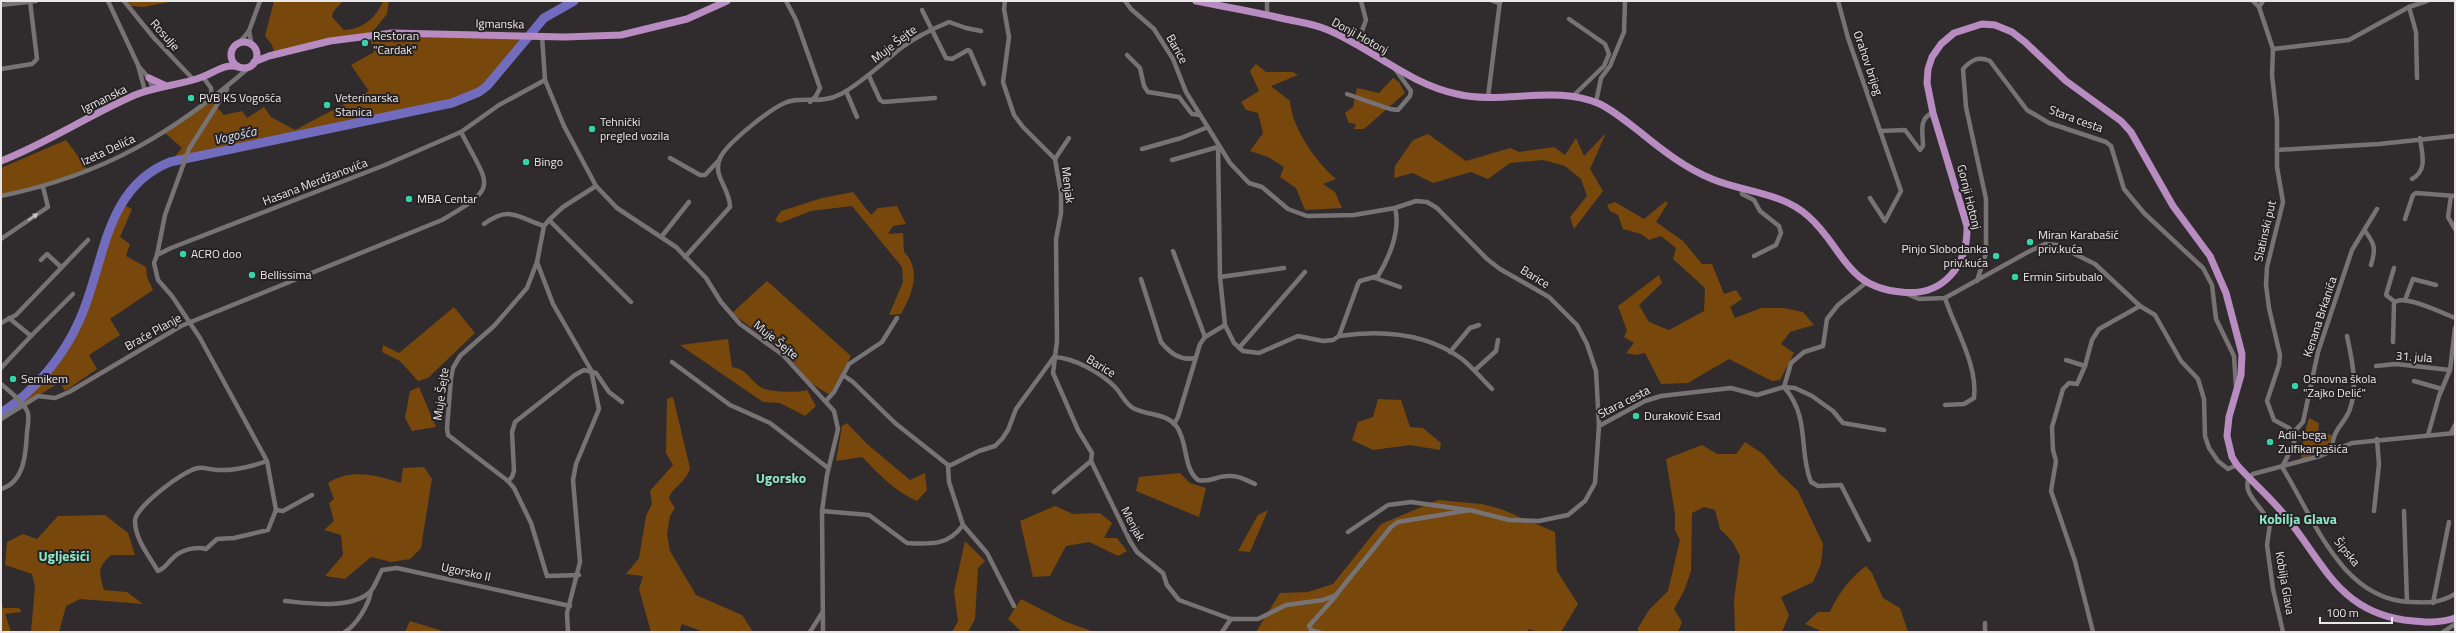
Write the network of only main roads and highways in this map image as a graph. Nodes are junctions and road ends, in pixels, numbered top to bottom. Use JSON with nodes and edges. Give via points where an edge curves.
{"nodes":[{"id":1,"x":726,"y":1,"type":"edge"},
{"id":2,"x":1196,"y":1,"type":"edge"},
{"id":3,"x":1209,"y":2,"type":"edge"},
{"id":4,"x":1962,"y":30,"type":"joint"},
{"id":5,"x":254,"y":48,"type":"junction"},
{"id":6,"x":231,"y":53,"type":"junction"},
{"id":7,"x":269,"y":56,"type":"junction"},
{"id":8,"x":253,"y":64,"type":"junction"},
{"id":9,"x":221,"y":67,"type":"junction"},
{"id":10,"x":240,"y":68,"type":"junction"},
{"id":11,"x":149,"y":78,"type":"road end"},
{"id":12,"x":166,"y":85,"type":"junction"},
{"id":13,"x":1620,"y":116,"type":"joint"},
{"id":14,"x":1,"y":161,"type":"edge"},
{"id":15,"x":2455,"y":618,"type":"edge"}],
"edges":[{"from":1,"to":7,"type":"main road","name":"Igmanska","via":[[687,19],[638,33],[598,37],[384,34],[350,38]]},
{"from":2,"to":3,"type":"main road","name":"Donji Hotonj"},
{"from":3,"to":13,"type":"main road","name":"Donji Hotonj","via":[[1324,28],[1432,87],[1456,94],[1488,97],[1572,97],[1596,102]]},
{"from":4,"to":13,"type":"main road","name":"Gornji Hotonj","via":[[1941,44],[1932,57],[1927,83],[1933,113],[1967,226],[1967,238],[1964,255],[1949,279],[1925,289],[1903,293],[1882,289],[1867,282],[1847,267],[1819,227],[1806,214],[1774,197],[1723,184],[1695,171],[1671,156]]},
{"from":4,"to":15,"type":"main road","name":"Stara cesta","via":[[1990,25],[2012,32],[2066,81],[2105,108],[2131,132],[2160,186],[2210,256],[2220,276],[2242,354],[2241,375],[2229,417],[2227,436],[2232,457],[2286,517],[2320,566],[2350,599],[2378,615],[2433,623]]},
{"from":5,"to":6,"type":"main road","via":[[246,43],[238,44]]},
{"from":5,"to":7,"type":"main road"},
{"from":5,"to":8,"type":"main road"},
{"from":6,"to":9,"type":"main road","name":"Igmanska"},
{"from":6,"to":10,"type":"main road","via":[[232,62]]},
{"from":7,"to":8,"type":"main road","name":"Igmanska"},
{"from":8,"to":10,"type":"main road"},
{"from":9,"to":10,"type":"main road","name":"Igmanska"},
{"from":9,"to":12,"type":"main road","name":"Igmanska","via":[[203,77]]},
{"from":11,"to":12,"type":"main road"},
{"from":12,"to":14,"type":"main road","name":"Igmanska","via":[[145,91]]}]}
